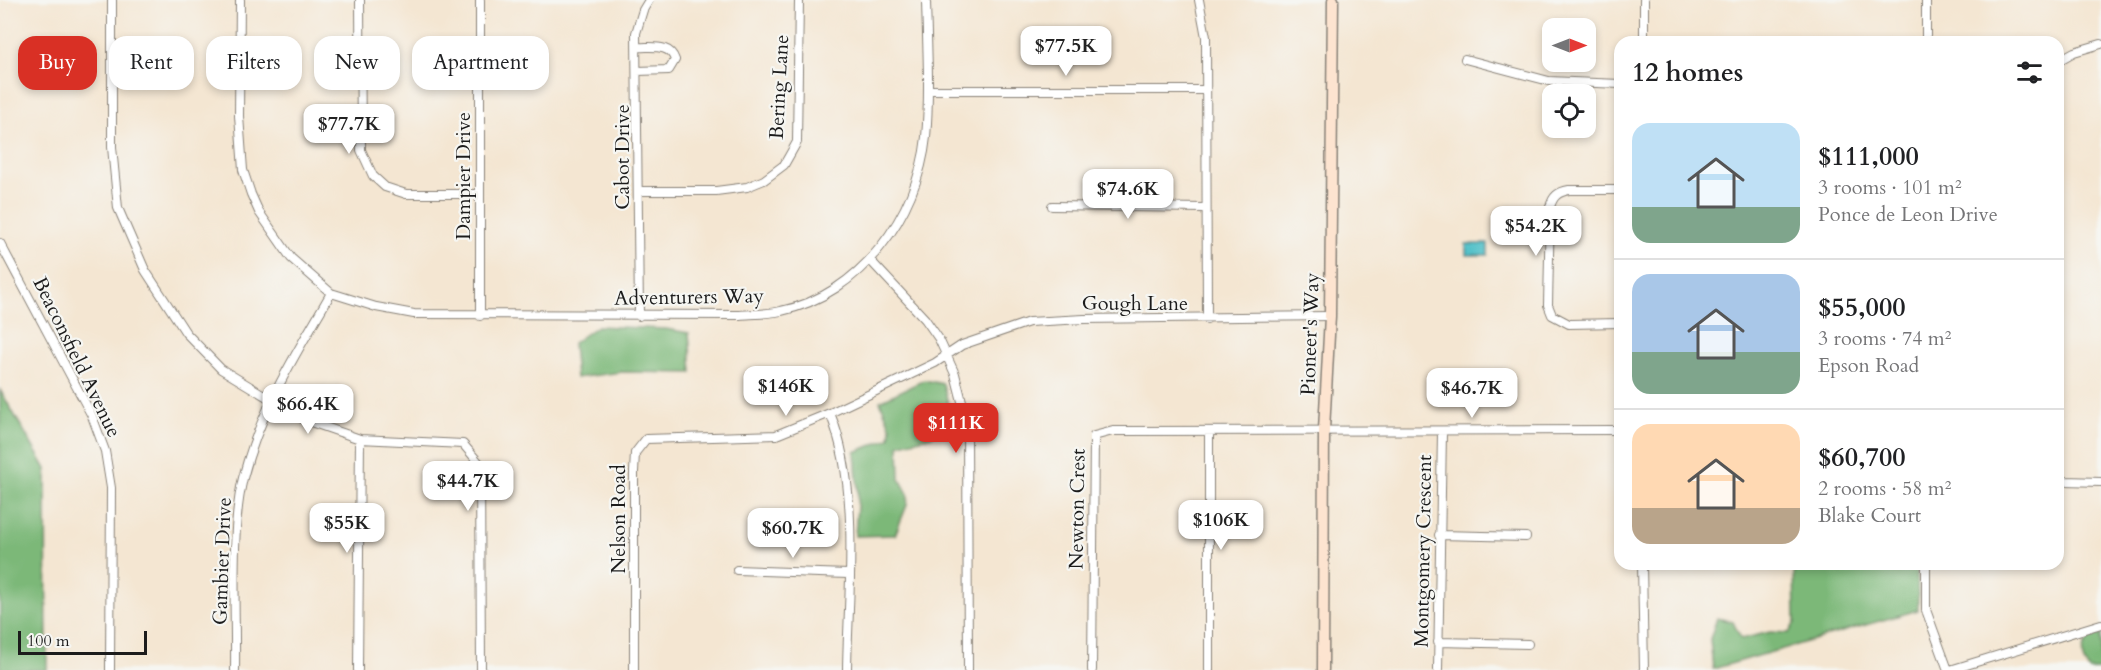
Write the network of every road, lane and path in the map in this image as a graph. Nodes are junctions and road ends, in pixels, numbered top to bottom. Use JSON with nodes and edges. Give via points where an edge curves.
{"nodes":[{"id":1,"x":112,"y":0,"type":"edge"},
{"id":2,"x":240,"y":0,"type":"edge"},
{"id":3,"x":360,"y":0,"type":"edge"},
{"id":4,"x":480,"y":0,"type":"edge"},
{"id":5,"x":649,"y":0,"type":"edge"},
{"id":6,"x":799,"y":0,"type":"edge"},
{"id":7,"x":926,"y":0,"type":"edge"},
{"id":8,"x":1199,"y":0,"type":"edge"},
{"id":9,"x":1333,"y":0,"type":"edge"},
{"id":10,"x":1644,"y":0,"type":"edge"},
{"id":11,"x":1926,"y":0,"type":"edge"},
{"id":12,"x":1644,"y":36,"type":"edge"},
{"id":13,"x":1926,"y":36,"type":"edge"},
{"id":14,"x":2101,"y":44,"type":"edge"},
{"id":15,"x":637,"y":47,"type":"junction"},
{"id":16,"x":2064,"y":58,"type":"edge"},
{"id":17,"x":1465,"y":59,"type":"dead end"},
{"id":18,"x":637,"y":71,"type":"junction"},
{"id":19,"x":1614,"y":84,"type":"edge"},
{"id":20,"x":928,"y":90,"type":"junction"},
{"id":21,"x":1205,"y":90,"type":"junction"},
{"id":22,"x":1614,"y":190,"type":"edge"},
{"id":23,"x":639,"y":191,"type":"junction"},
{"id":24,"x":479,"y":194,"type":"junction"},
{"id":25,"x":1052,"y":206,"type":"dead end"},
{"id":26,"x":1205,"y":208,"type":"junction"},
{"id":27,"x":0,"y":243,"type":"edge"},
{"id":28,"x":870,"y":261,"type":"junction"},
{"id":29,"x":331,"y":293,"type":"junction"},
{"id":30,"x":639,"y":315,"type":"junction"},
{"id":31,"x":1330,"y":315,"type":"junction"},
{"id":32,"x":480,"y":316,"type":"junction"},
{"id":33,"x":1207,"y":319,"type":"junction"},
{"id":34,"x":1614,"y":323,"type":"edge"},
{"id":35,"x":946,"y":355,"type":"junction"},
{"id":36,"x":270,"y":398,"type":"junction"},
{"id":37,"x":830,"y":413,"type":"junction"},
{"id":38,"x":1324,"y":430,"type":"junction"},
{"id":39,"x":1614,"y":430,"type":"edge"},
{"id":40,"x":1209,"y":432,"type":"junction"},
{"id":41,"x":1442,"y":432,"type":"junction"},
{"id":42,"x":360,"y":439,"type":"junction"},
{"id":43,"x":2064,"y":479,"type":"edge"},
{"id":44,"x":2101,"y":482,"type":"edge"},
{"id":45,"x":1439,"y":535,"type":"junction"},
{"id":46,"x":1526,"y":537,"type":"dead end"},
{"id":47,"x":737,"y":570,"type":"dead end"},
{"id":48,"x":1642,"y":570,"type":"edge"},
{"id":49,"x":1926,"y":570,"type":"edge"},
{"id":50,"x":848,"y":574,"type":"junction"},
{"id":51,"x":2101,"y":624,"type":"edge"},
{"id":52,"x":1437,"y":642,"type":"junction"},
{"id":53,"x":1528,"y":644,"type":"dead end"},
{"id":54,"x":110,"y":670,"type":"edge"},
{"id":55,"x":235,"y":670,"type":"edge"},
{"id":56,"x":358,"y":670,"type":"edge"},
{"id":57,"x":481,"y":670,"type":"edge"},
{"id":58,"x":634,"y":670,"type":"edge"},
{"id":59,"x":847,"y":670,"type":"edge"},
{"id":60,"x":968,"y":670,"type":"edge"},
{"id":61,"x":1092,"y":670,"type":"edge"},
{"id":62,"x":1209,"y":670,"type":"edge"},
{"id":63,"x":1323,"y":670,"type":"edge"},
{"id":64,"x":1438,"y":670,"type":"edge"},
{"id":65,"x":1644,"y":670,"type":"edge"},
{"id":66,"x":1949,"y":670,"type":"edge"}],
"edges":[{"from":1,"to":36,"type":"street","via":[[112,147],[118,208],[145,270],[186,333],[221,369]]},
{"from":2,"to":29,"type":"street","via":[[239,116],[243,170],[250,194],[291,258]]},
{"from":3,"to":24,"type":"street","via":[[361,150],[373,176],[385,187],[406,194]]},
{"from":4,"to":24,"type":"street","name":"Dampier Drive"},
{"from":5,"to":15,"type":"street","name":"Cabot Drive","via":[[636,33]]},
{"from":6,"to":23,"type":"street","name":"Bering Lane","via":[[797,142],[784,165],[747,187]]},
{"from":7,"to":20,"type":"street","name":"Adventurers Way"},
{"from":8,"to":21,"type":"street","via":[[1206,37]]},
{"from":9,"to":31,"type":"main road","name":"Pioneer's Way"},
{"from":10,"to":12,"type":"street"},
{"from":11,"to":13,"type":"street"},
{"from":14,"to":16,"type":"street"},
{"from":15,"to":18,"type":"street","name":"Cabot Drive"},
{"from":15,"to":18,"type":"street","via":[[666,48],[675,60],[665,72]]},
{"from":17,"to":19,"type":"street","via":[[1549,81]]},
{"from":18,"to":23,"type":"street","name":"Cabot Drive"},
{"from":20,"to":21,"type":"street"},
{"from":20,"to":28,"type":"street","name":"Adventurers Way","via":[[926,138],[917,176],[896,226]]},
{"from":21,"to":26,"type":"street"},
{"from":22,"to":34,"type":"street","via":[[1569,190],[1552,198],[1548,305],[1552,315],[1569,324]]},
{"from":23,"to":30,"type":"street","name":"Cabot Drive"},
{"from":24,"to":32,"type":"street","name":"Dampier Drive"},
{"from":25,"to":26,"type":"street"},
{"from":26,"to":33,"type":"street"},
{"from":27,"to":54,"type":"street","name":"Beaconsfield Avenue","via":[[92,416],[105,451],[111,488]]},
{"from":28,"to":30,"type":"street","name":"Adventurers Way","via":[[818,299],[781,311]]},
{"from":28,"to":35,"type":"street","via":[[924,319]]},
{"from":29,"to":32,"type":"street","name":"Adventurers Way","via":[[414,315]]},
{"from":29,"to":36,"type":"street","name":"Gambier Drive"},
{"from":30,"to":32,"type":"street","name":"Adventurers Way"},
{"from":31,"to":33,"type":"street","name":"Gough Lane"},
{"from":31,"to":38,"type":"main road","name":"Pioneer's Way"},
{"from":33,"to":35,"type":"street","name":"Gough Lane","via":[[1029,322],[962,345]]},
{"from":35,"to":37,"type":"street","name":"Nelson Road"},
{"from":35,"to":60,"type":"street","via":[[956,374],[968,421]]},
{"from":36,"to":42,"type":"street","via":[[305,420]]},
{"from":36,"to":55,"type":"street","name":"Gambier Drive","via":[[243,480],[238,512]]},
{"from":37,"to":50,"type":"street","via":[[837,429],[849,512]]},
{"from":37,"to":58,"type":"street","name":"Nelson Road","via":[[776,435],[646,439],[635,453]]},
{"from":38,"to":40,"type":"street","name":"Newton Crest"},
{"from":38,"to":41,"type":"street","name":"Newton Crest"},
{"from":38,"to":63,"type":"main road","name":"Pioneer's Way"},
{"from":39,"to":41,"type":"street","name":"Newton Crest"},
{"from":40,"to":61,"type":"street","name":"Newton Crest","via":[[1113,431],[1094,436]]},
{"from":40,"to":62,"type":"street"},
{"from":41,"to":45,"type":"street","name":"Montgomery Crescent"},
{"from":42,"to":56,"type":"street"},
{"from":42,"to":57,"type":"street","via":[[463,444],[480,464]]},
{"from":43,"to":44,"type":"street"},
{"from":45,"to":46,"type":"street"},
{"from":45,"to":52,"type":"street","name":"Montgomery Crescent"},
{"from":47,"to":50,"type":"street"},
{"from":48,"to":65,"type":"street"},
{"from":49,"to":66,"type":"street","via":[[1926,610]]},
{"from":50,"to":59,"type":"street"},
{"from":51,"to":66,"type":"street"},
{"from":52,"to":53,"type":"street"},
{"from":52,"to":64,"type":"street","name":"Montgomery Crescent"}]}
